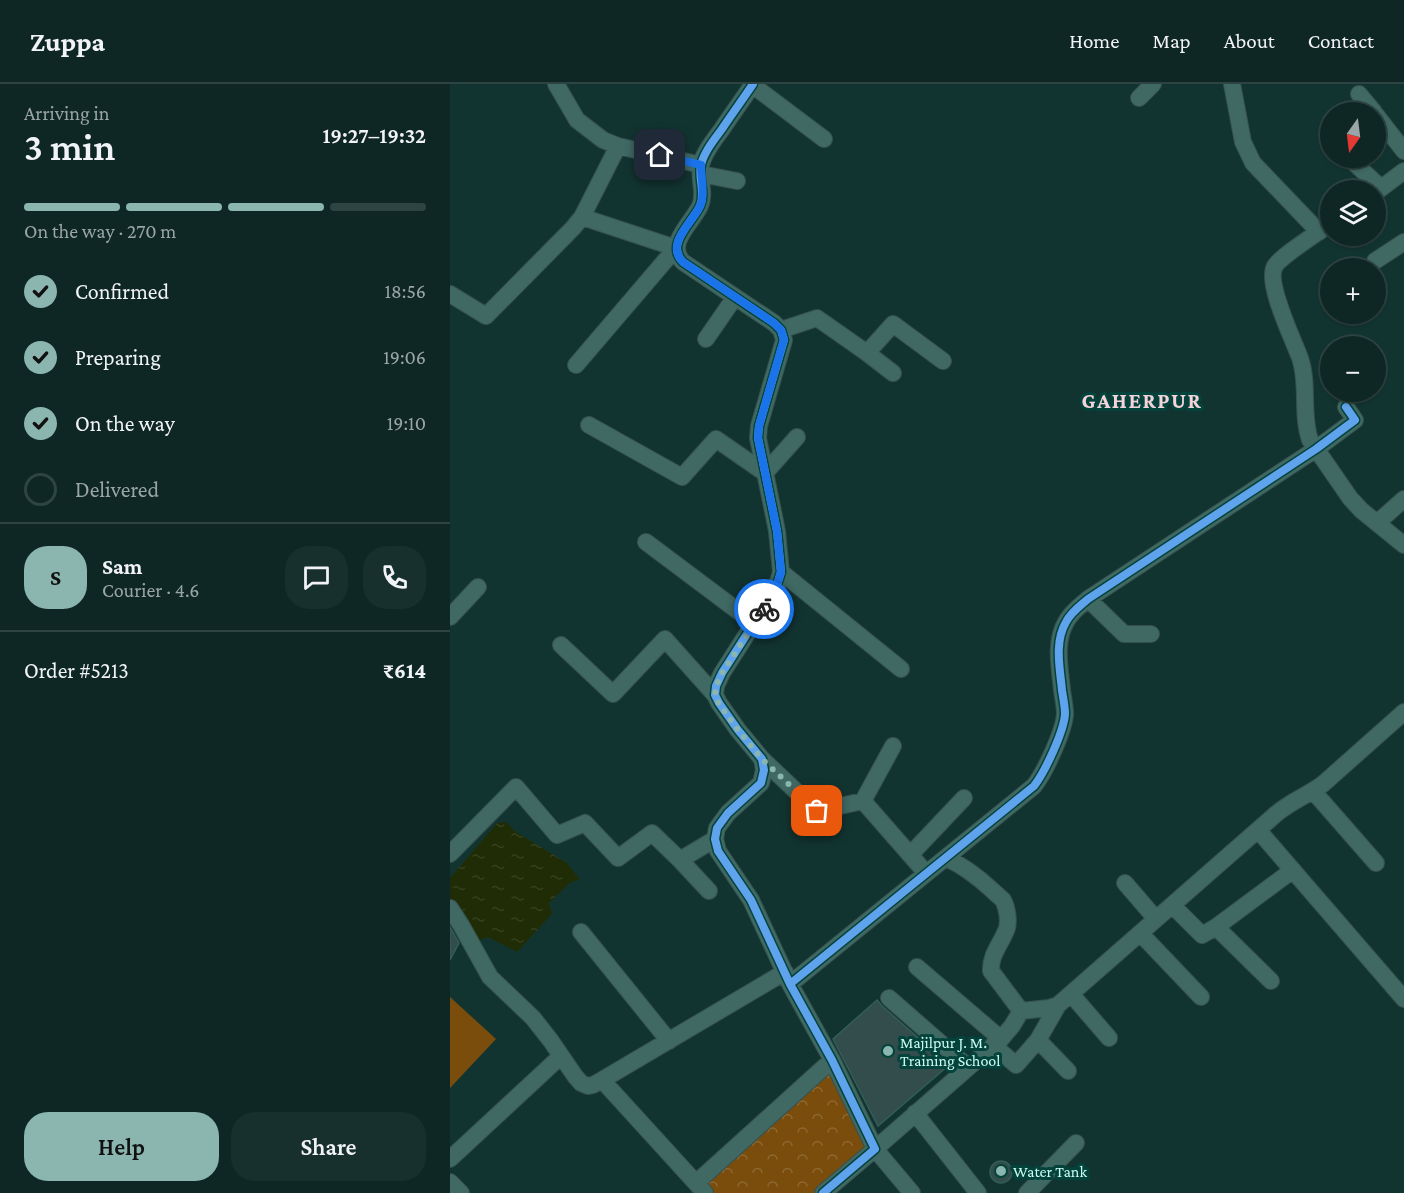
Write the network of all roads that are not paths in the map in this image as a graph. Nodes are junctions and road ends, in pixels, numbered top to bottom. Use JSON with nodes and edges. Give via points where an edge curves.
{"nodes":[{"id":1,"x":556,"y":84,"type":"edge"},
{"id":2,"x":752,"y":84,"type":"edge"},
{"id":3,"x":1153,"y":84,"type":"edge"},
{"id":4,"x":1232,"y":84,"type":"edge"},
{"id":5,"x":1359,"y":94,"type":"dead end"},
{"id":6,"x":1139,"y":98,"type":"dead end"},
{"id":7,"x":1365,"y":102,"type":"edge"},
{"id":8,"x":1386,"y":128,"type":"edge"},
{"id":9,"x":824,"y":139,"type":"dead end"},
{"id":10,"x":618,"y":146,"type":"junction"},
{"id":11,"x":1404,"y":151,"type":"edge"},
{"id":12,"x":1358,"y":168,"type":"edge"},
{"id":13,"x":701,"y":170,"type":"junction"},
{"id":14,"x":1404,"y":171,"type":"edge"},
{"id":15,"x":1369,"y":180,"type":"edge"},
{"id":16,"x":737,"y":182,"type":"dead end"},
{"id":17,"x":1386,"y":184,"type":"edge"},
{"id":18,"x":582,"y":217,"type":"junction"},
{"id":19,"x":1320,"y":224,"type":"edge"},
{"id":20,"x":1320,"y":231,"type":"edge"},
{"id":21,"x":1404,"y":242,"type":"edge"},
{"id":22,"x":676,"y":248,"type":"junction"},
{"id":23,"x":1380,"y":258,"type":"edge"},
{"id":24,"x":450,"y":294,"type":"edge"},
{"id":25,"x":735,"y":297,"type":"junction"},
{"id":26,"x":781,"y":330,"type":"junction"},
{"id":27,"x":706,"y":339,"type":"dead end"},
{"id":28,"x":867,"y":352,"type":"junction"},
{"id":29,"x":943,"y":361,"type":"dead end"},
{"id":30,"x":576,"y":365,"type":"dead end"},
{"id":31,"x":893,"y":373,"type":"dead end"},
{"id":32,"x":1346,"y":407,"type":"dead end"},
{"id":33,"x":590,"y":425,"type":"dead end"},
{"id":34,"x":797,"y":437,"type":"dead end"},
{"id":35,"x":1316,"y":448,"type":"junction"},
{"id":36,"x":765,"y":473,"type":"junction"},
{"id":37,"x":1404,"y":499,"type":"edge"},
{"id":38,"x":1377,"y":523,"type":"junction"},
{"id":39,"x":646,"y":542,"type":"dead end"},
{"id":40,"x":1404,"y":545,"type":"edge"},
{"id":41,"x":781,"y":572,"type":"junction"},
{"id":42,"x":478,"y":587,"type":"dead end"},
{"id":43,"x":1088,"y":598,"type":"junction"},
{"id":44,"x":450,"y":617,"type":"edge"},
{"id":45,"x":754,"y":624,"type":"junction"},
{"id":46,"x":1151,"y":634,"type":"dead end"},
{"id":47,"x":561,"y":645,"type":"dead end"},
{"id":48,"x":900,"y":669,"type":"dead end"},
{"id":49,"x":715,"y":695,"type":"junction"},
{"id":50,"x":1403,"y":715,"type":"edge"},
{"id":51,"x":893,"y":746,"type":"dead end"},
{"id":52,"x":762,"y":759,"type":"junction"},
{"id":53,"x":1313,"y":791,"type":"junction"},
{"id":54,"x":963,"y":798,"type":"dead end"},
{"id":55,"x":863,"y":801,"type":"junction"},
{"id":56,"x":1258,"y":830,"type":"junction"},
{"id":57,"x":715,"y":839,"type":"junction"},
{"id":58,"x":450,"y":854,"type":"edge"},
{"id":59,"x":910,"y":855,"type":"junction"},
{"id":60,"x":946,"y":858,"type":"junction"},
{"id":61,"x":680,"y":860,"type":"junction"},
{"id":62,"x":1376,"y":863,"type":"dead end"},
{"id":63,"x":1293,"y":870,"type":"junction"},
{"id":64,"x":926,"y":873,"type":"junction"},
{"id":65,"x":1125,"y":883,"type":"dead end"},
{"id":66,"x":709,"y":891,"type":"dead end"},
{"id":67,"x":1172,"y":904,"type":"junction"},
{"id":68,"x":450,"y":908,"type":"edge"},
{"id":69,"x":1156,"y":919,"type":"junction"},
{"id":70,"x":1216,"y":927,"type":"junction"},
{"id":71,"x":581,"y":932,"type":"dead end"},
{"id":72,"x":1140,"y":933,"type":"junction"},
{"id":73,"x":917,"y":967,"type":"dead end"},
{"id":74,"x":788,"y":978,"type":"junction"},
{"id":75,"x":1271,"y":981,"type":"dead end"},
{"id":76,"x":889,"y":998,"type":"dead end"},
{"id":77,"x":1201,"y":998,"type":"dead end"},
{"id":78,"x":1064,"y":999,"type":"junction"},
{"id":79,"x":1404,"y":999,"type":"edge"},
{"id":80,"x":1021,"y":1011,"type":"junction"},
{"id":81,"x":1109,"y":1038,"type":"dead end"},
{"id":82,"x":1038,"y":1040,"type":"junction"},
{"id":83,"x":669,"y":1041,"type":"junction"},
{"id":84,"x":997,"y":1042,"type":"junction"},
{"id":85,"x":561,"y":1056,"type":"junction"},
{"id":86,"x":832,"y":1060,"type":"junction"},
{"id":87,"x":968,"y":1067,"type":"junction"},
{"id":88,"x":1068,"y":1071,"type":"dead end"},
{"id":89,"x":602,"y":1080,"type":"junction"},
{"id":90,"x":915,"y":1113,"type":"junction"},
{"id":91,"x":1076,"y":1143,"type":"dead end"},
{"id":92,"x":875,"y":1149,"type":"junction"},
{"id":93,"x":450,"y":1159,"type":"edge"},
{"id":94,"x":450,"y":1182,"type":"edge"},
{"id":95,"x":700,"y":1188,"type":"edge"},
{"id":96,"x":461,"y":1193,"type":"edge"},
{"id":97,"x":823,"y":1193,"type":"edge"},
{"id":98,"x":912,"y":1193,"type":"edge"},
{"id":99,"x":978,"y":1193,"type":"edge"},
{"id":100,"x":1027,"y":1193,"type":"edge"}],
"edges":[{"from":1,"to":10,"type":"street","via":[[577,120]]},
{"from":2,"to":9,"type":"street"},
{"from":2,"to":13,"type":"street","via":[[706,152]]},
{"from":3,"to":6,"type":"street"},
{"from":4,"to":19,"type":"street","via":[[1243,142],[1253,163]]},
{"from":5,"to":7,"type":"street"},
{"from":8,"to":11,"type":"street"},
{"from":10,"to":13,"type":"street"},
{"from":10,"to":18,"type":"street"},
{"from":12,"to":15,"type":"street"},
{"from":13,"to":16,"type":"street"},
{"from":13,"to":22,"type":"street","via":[[701,205]]},
{"from":14,"to":17,"type":"street"},
{"from":18,"to":22,"type":"street"},
{"from":18,"to":24,"type":"street","via":[[486,316]]},
{"from":20,"to":35,"type":"street","via":[[1275,266],[1272,277],[1303,367],[1306,430]]},
{"from":21,"to":23,"type":"street"},
{"from":22,"to":25,"type":"street","via":[[683,262]]},
{"from":22,"to":30,"type":"street"},
{"from":25,"to":26,"type":"street"},
{"from":25,"to":27,"type":"street"},
{"from":26,"to":28,"type":"street","via":[[817,318]]},
{"from":26,"to":36,"type":"street","via":[[782,349],[759,426]]},
{"from":28,"to":29,"type":"street","via":[[893,324]]},
{"from":28,"to":31,"type":"street"},
{"from":32,"to":35,"type":"street","via":[[1354,420]]},
{"from":33,"to":36,"type":"street","via":[[682,477],[716,439]]},
{"from":34,"to":36,"type":"street"},
{"from":35,"to":38,"type":"street","via":[[1350,498]]},
{"from":35,"to":43,"type":"street"},
{"from":36,"to":41,"type":"street"},
{"from":37,"to":38,"type":"street"},
{"from":38,"to":40,"type":"street"},
{"from":39,"to":45,"type":"street"},
{"from":41,"to":45,"type":"street"},
{"from":41,"to":48,"type":"street"},
{"from":42,"to":44,"type":"street"},
{"from":43,"to":46,"type":"street","via":[[1124,634]]},
{"from":43,"to":60,"type":"street","via":[[1073,612],[1060,636],[1065,714],[1041,778]]},
{"from":45,"to":49,"type":"street","via":[[722,673]]},
{"from":47,"to":49,"type":"street","via":[[614,694],[665,639]]},
{"from":49,"to":52,"type":"street"},
{"from":50,"to":53,"type":"street"},
{"from":51,"to":55,"type":"street"},
{"from":52,"to":55,"type":"street","via":[[817,811]]},
{"from":52,"to":57,"type":"street","via":[[761,783],[723,820]]},
{"from":53,"to":56,"type":"street","via":[[1283,808]]},
{"from":53,"to":62,"type":"street"},
{"from":54,"to":59,"type":"street"},
{"from":55,"to":59,"type":"street"},
{"from":56,"to":63,"type":"street"},
{"from":56,"to":67,"type":"street"},
{"from":57,"to":61,"type":"street"},
{"from":57,"to":74,"type":"street","via":[[718,851],[752,900]]},
{"from":58,"to":61,"type":"street","via":[[516,787],[557,835],[585,823],[618,858],[652,833]]},
{"from":59,"to":64,"type":"street"},
{"from":60,"to":64,"type":"street"},
{"from":60,"to":80,"type":"street","via":[[960,864],[1003,900],[1008,926],[993,955],[991,971]]},
{"from":61,"to":66,"type":"street"},
{"from":63,"to":70,"type":"street"},
{"from":63,"to":79,"type":"street"},
{"from":64,"to":74,"type":"street"},
{"from":65,"to":69,"type":"street"},
{"from":67,"to":69,"type":"street"},
{"from":67,"to":70,"type":"street","via":[[1202,935]]},
{"from":68,"to":85,"type":"street","via":[[490,976],[533,1018]]},
{"from":69,"to":72,"type":"street"},
{"from":70,"to":75,"type":"street"},
{"from":71,"to":83,"type":"street"},
{"from":72,"to":77,"type":"street"},
{"from":72,"to":78,"type":"street"},
{"from":73,"to":84,"type":"street"},
{"from":74,"to":83,"type":"street"},
{"from":74,"to":86,"type":"street"},
{"from":76,"to":87,"type":"street"},
{"from":78,"to":80,"type":"street","via":[[1040,1010]]},
{"from":78,"to":81,"type":"street"},
{"from":78,"to":82,"type":"street"},
{"from":80,"to":84,"type":"street"},
{"from":82,"to":84,"type":"street","via":[[1016,1065]]},
{"from":82,"to":88,"type":"street"},
{"from":83,"to":89,"type":"street"},
{"from":84,"to":87,"type":"street"},
{"from":85,"to":89,"type":"street","via":[[581,1083],[588,1086]]},
{"from":85,"to":93,"type":"street"},
{"from":86,"to":92,"type":"street"},
{"from":86,"to":95,"type":"street"},
{"from":87,"to":90,"type":"street"},
{"from":89,"to":95,"type":"street"},
{"from":90,"to":92,"type":"street"},
{"from":90,"to":99,"type":"street"},
{"from":91,"to":100,"type":"street"},
{"from":92,"to":97,"type":"street"},
{"from":92,"to":98,"type":"street"},
{"from":94,"to":96,"type":"street"}]}
